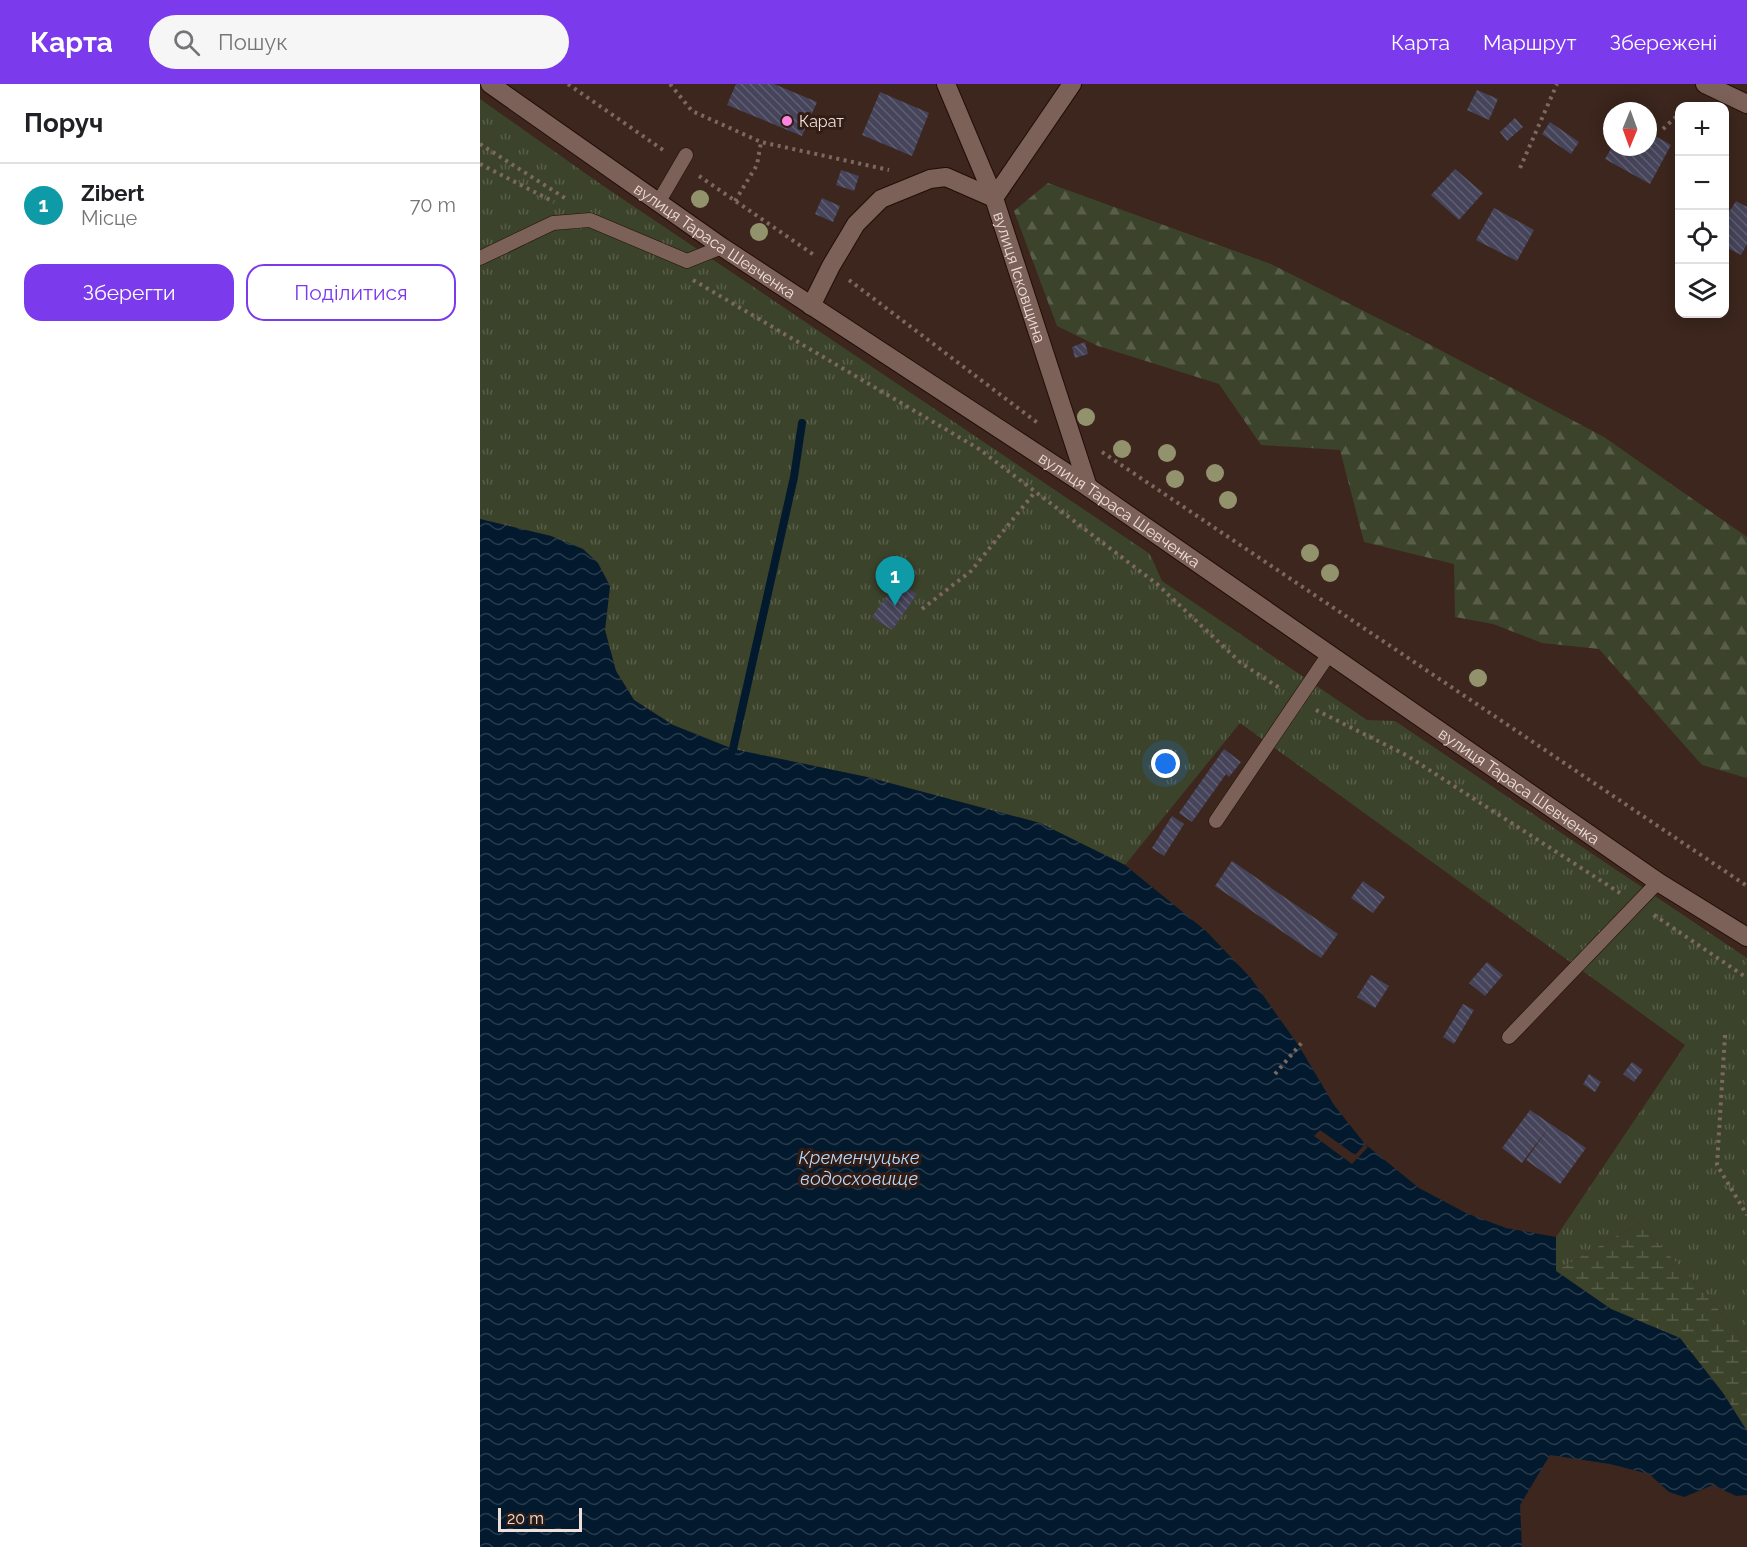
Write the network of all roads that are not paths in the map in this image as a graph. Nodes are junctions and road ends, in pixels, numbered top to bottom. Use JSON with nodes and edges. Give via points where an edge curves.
{"nodes":[{"id":1,"x":490,"y":84,"type":"edge"},
{"id":2,"x":946,"y":84,"type":"edge"},
{"id":3,"x":1072,"y":84,"type":"edge"},
{"id":4,"x":1705,"y":84,"type":"edge"},
{"id":5,"x":1747,"y":104,"type":"edge"},
{"id":6,"x":684,"y":159,"type":"road end"},
{"id":7,"x":994,"y":198,"type":"junction"},
{"id":8,"x":658,"y":203,"type":"junction"},
{"id":9,"x":722,"y":247,"type":"junction"},
{"id":10,"x":480,"y":258,"type":"edge"},
{"id":11,"x":811,"y":306,"type":"junction"},
{"id":12,"x":1088,"y":487,"type":"junction"},
{"id":13,"x":1329,"y":654,"type":"junction"},
{"id":14,"x":1216,"y":821,"type":"dead end"},
{"id":15,"x":1659,"y":882,"type":"junction"},
{"id":16,"x":1747,"y":938,"type":"edge"},
{"id":17,"x":1509,"y":1037,"type":"dead end"}],
"edges":[{"from":1,"to":8,"type":"street","name":"вулиця Тараса Шевченка"},
{"from":2,"to":7,"type":"street"},
{"from":3,"to":7,"type":"street","name":"вулиця Ісковщина"},
{"from":4,"to":5,"type":"street"},
{"from":6,"to":8,"type":"lane"},
{"from":7,"to":11,"type":"street","via":[[946,177],[930,179],[881,199],[856,224]]},
{"from":7,"to":12,"type":"street","name":"вулиця Ісковщина"},
{"from":8,"to":9,"type":"street","name":"вулиця Тараса Шевченка"},
{"from":9,"to":10,"type":"lane","via":[[687,261],[590,220],[553,223]]},
{"from":9,"to":11,"type":"street","name":"вулиця Тараса Шевченка"},
{"from":11,"to":12,"type":"street","name":"вулиця Тараса Шевченка"},
{"from":12,"to":13,"type":"street","name":"вулиця Тараса Шевченка"},
{"from":13,"to":14,"type":"lane"},
{"from":13,"to":15,"type":"street","name":"вулиця Тараса Шевченка"},
{"from":15,"to":16,"type":"street","name":"вулиця Тараса Шевченка"},
{"from":15,"to":17,"type":"lane"}]}
